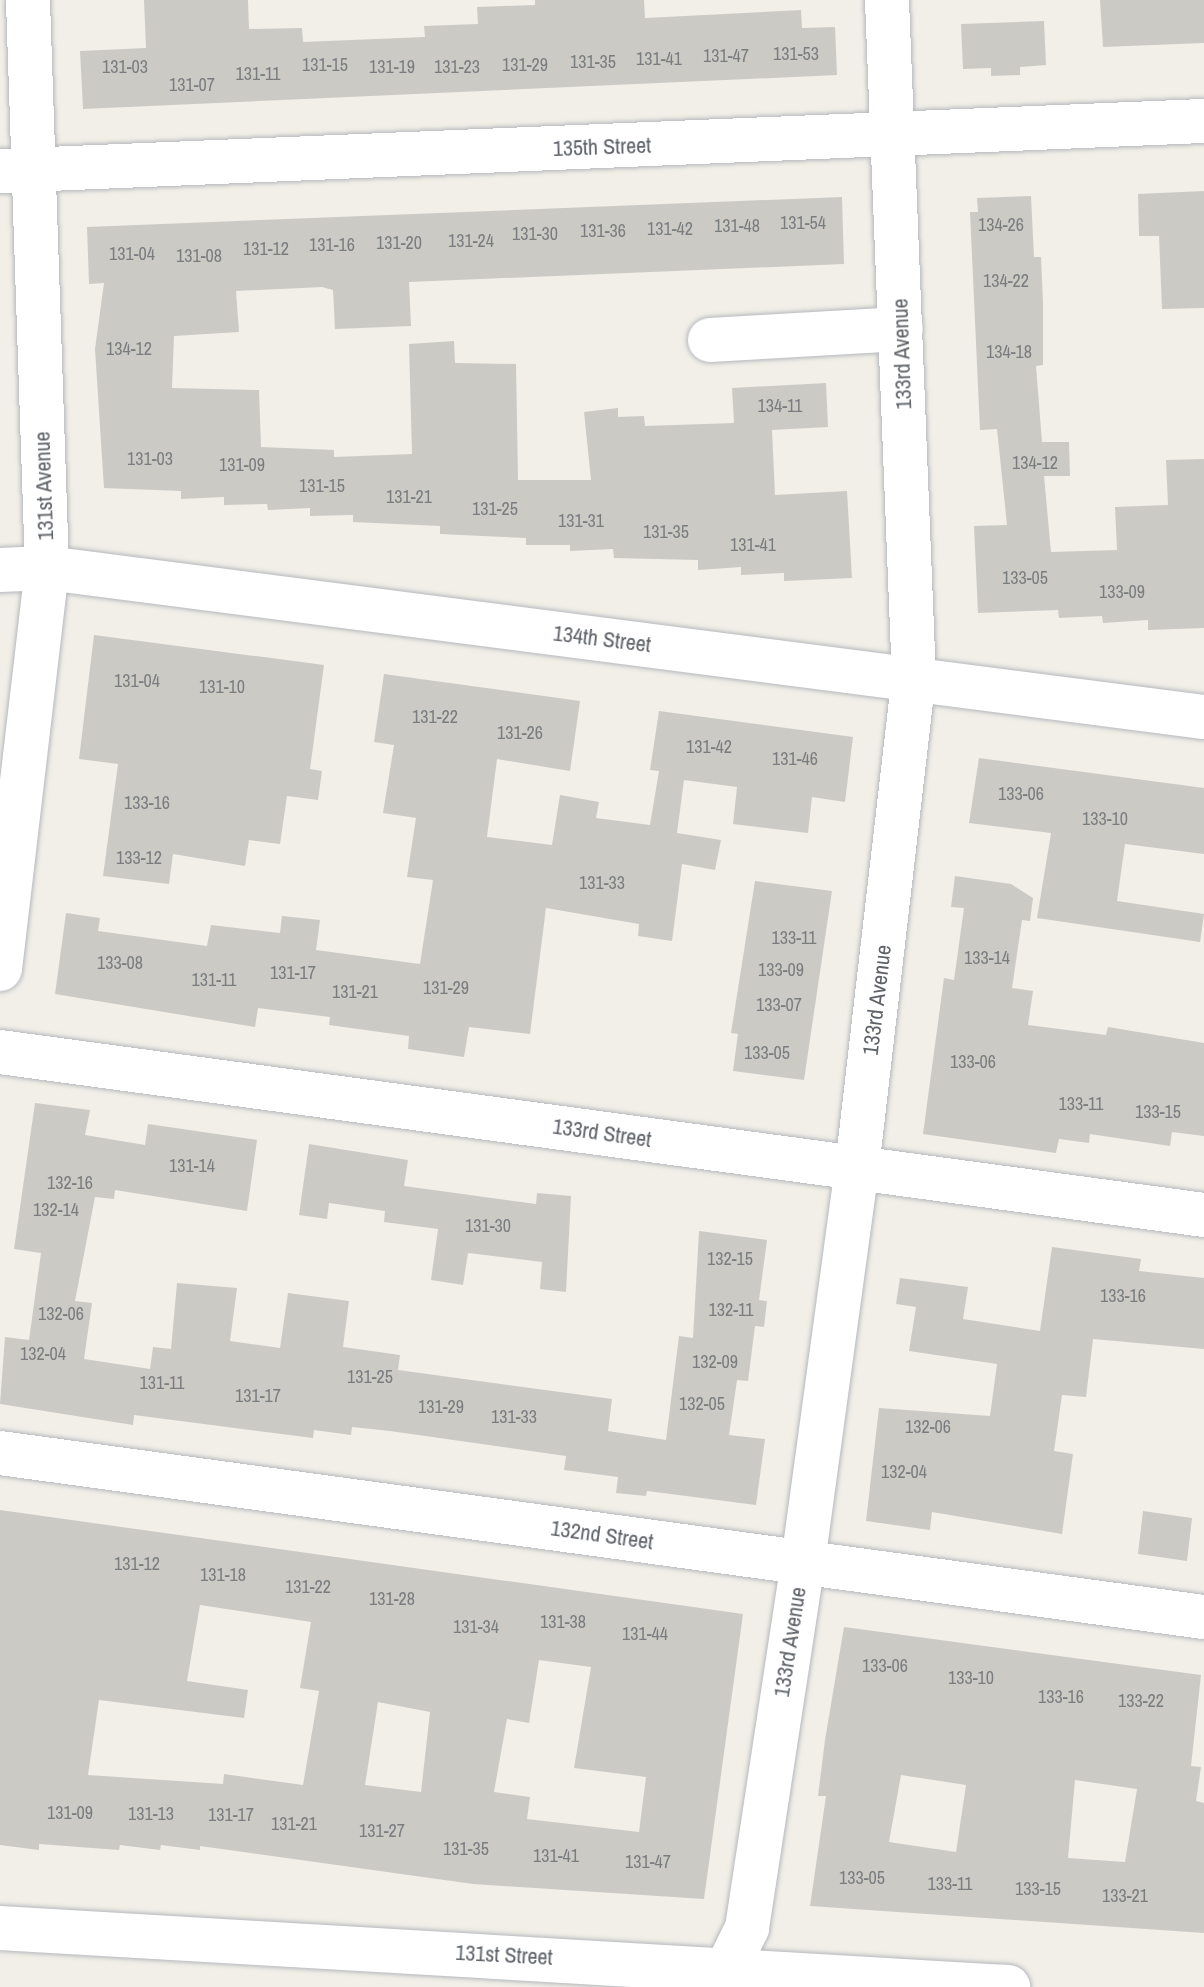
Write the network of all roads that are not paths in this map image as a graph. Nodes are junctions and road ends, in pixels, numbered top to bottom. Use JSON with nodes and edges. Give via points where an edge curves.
{"nodes":[{"id":1,"x":28,"y":0,"type":"edge"},
{"id":2,"x":887,"y":0,"type":"edge"},
{"id":3,"x":1204,"y":121,"type":"edge"},
{"id":4,"x":894,"y":135,"type":"junction"},
{"id":5,"x":17,"y":171,"type":"edge"},
{"id":6,"x":901,"y":329,"type":"junction"},
{"id":7,"x":710,"y":340,"type":"dead end"},
{"id":8,"x":47,"y":568,"type":"junction"},
{"id":9,"x":0,"y":570,"type":"edge"},
{"id":10,"x":914,"y":679,"type":"junction"},
{"id":11,"x":1204,"y":717,"type":"edge"},
{"id":12,"x":0,"y":969,"type":"edge"},
{"id":13,"x":0,"y":1052,"type":"edge"},
{"id":14,"x":857,"y":1168,"type":"junction"},
{"id":15,"x":1204,"y":1215,"type":"edge"},
{"id":16,"x":0,"y":1453,"type":"edge"},
{"id":17,"x":803,"y":1562,"type":"junction"},
{"id":18,"x":1204,"y":1617,"type":"edge"},
{"id":19,"x":0,"y":1928,"type":"edge"},
{"id":20,"x":723,"y":1977,"type":"edge"},
{"id":21,"x":1008,"y":1987,"type":"edge"}],
"edges":[{"from":1,"to":5,"type":"street","name":"131st Avenue"},
{"from":2,"to":4,"type":"street","name":"133rd Avenue"},
{"from":3,"to":4,"type":"street","name":"135th Street"},
{"from":4,"to":5,"type":"street","name":"135th Street"},
{"from":4,"to":6,"type":"street","name":"133rd Avenue"},
{"from":5,"to":8,"type":"street","name":"131st Avenue"},
{"from":6,"to":7,"type":"street"},
{"from":6,"to":10,"type":"street","name":"133rd Avenue"},
{"from":8,"to":9,"type":"street","name":"134th Street"},
{"from":8,"to":10,"type":"street","name":"134th Street"},
{"from":8,"to":12,"type":"street","name":"131st Avenue"},
{"from":10,"to":11,"type":"street","name":"134th Street"},
{"from":10,"to":14,"type":"street","name":"133rd Avenue"},
{"from":13,"to":14,"type":"street","name":"133rd Street"},
{"from":14,"to":15,"type":"street","name":"133rd Street"},
{"from":14,"to":17,"type":"street","name":"133rd Avenue"},
{"from":16,"to":17,"type":"street","name":"132nd Street"},
{"from":17,"to":18,"type":"street","name":"132nd Street"},
{"from":17,"to":20,"type":"street","name":"133rd Avenue","via":[[747,1928]]},
{"from":19,"to":20,"type":"street","name":"131st Street"},
{"from":20,"to":21,"type":"street","name":"131st Street"}]}
